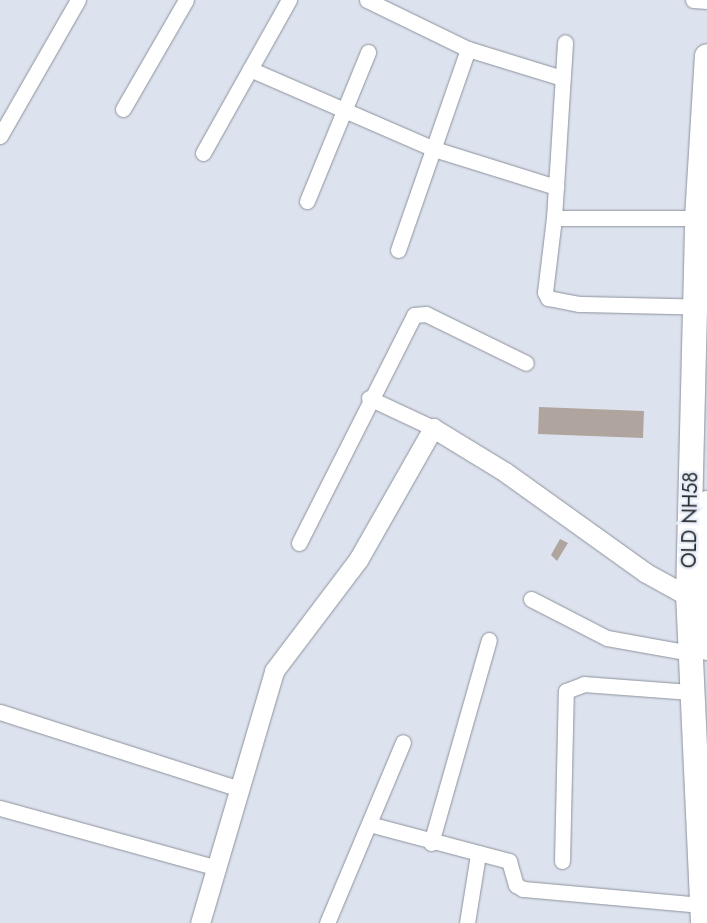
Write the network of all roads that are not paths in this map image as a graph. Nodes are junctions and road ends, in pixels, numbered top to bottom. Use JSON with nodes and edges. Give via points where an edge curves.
{"nodes":[{"id":1,"x":78,"y":0,"type":"edge"},
{"id":2,"x":186,"y":0,"type":"edge"},
{"id":3,"x":289,"y":0,"type":"edge"},
{"id":4,"x":367,"y":0,"type":"edge"},
{"id":5,"x":693,"y":0,"type":"edge"},
{"id":6,"x":707,"y":1,"type":"edge"},
{"id":7,"x":391,"y":5,"type":"edge"},
{"id":8,"x":564,"y":42,"type":"dead end"},
{"id":9,"x":468,"y":49,"type":"junction"},
{"id":10,"x":368,"y":52,"type":"dead end"},
{"id":11,"x":707,"y":66,"type":"edge"},
{"id":12,"x":250,"y":69,"type":"junction"},
{"id":13,"x":562,"y":78,"type":"junction"},
{"id":14,"x":123,"y":109,"type":"dead end"},
{"id":15,"x":344,"y":111,"type":"junction"},
{"id":16,"x":0,"y":136,"type":"edge"},
{"id":17,"x":434,"y":149,"type":"junction"},
{"id":18,"x":203,"y":153,"type":"dead end"},
{"id":19,"x":556,"y":187,"type":"junction"},
{"id":20,"x":307,"y":201,"type":"dead end"},
{"id":21,"x":554,"y":218,"type":"junction"},
{"id":22,"x":702,"y":218,"type":"edge"},
{"id":23,"x":398,"y":250,"type":"dead end"},
{"id":24,"x":701,"y":307,"type":"edge"},
{"id":25,"x":526,"y":363,"type":"dead end"},
{"id":26,"x":701,"y":367,"type":"edge"},
{"id":27,"x":369,"y":398,"type":"junction"},
{"id":28,"x":433,"y":428,"type":"junction"},
{"id":29,"x":707,"y":503,"type":"edge"},
{"id":30,"x":299,"y":543,"type":"dead end"},
{"id":31,"x":697,"y":555,"type":"junction"},
{"id":32,"x":688,"y":596,"type":"junction"},
{"id":33,"x":531,"y":599,"type":"dead end"},
{"id":34,"x":489,"y":640,"type":"dead end"},
{"id":35,"x":698,"y":651,"type":"edge"},
{"id":36,"x":690,"y":692,"type":"junction"},
{"id":37,"x":0,"y":712,"type":"edge"},
{"id":38,"x":403,"y":742,"type":"dead end"},
{"id":39,"x":237,"y":788,"type":"junction"},
{"id":40,"x":0,"y":808,"type":"edge"},
{"id":41,"x":369,"y":824,"type":"junction"},
{"id":42,"x":701,"y":840,"type":"edge"},
{"id":43,"x":431,"y":843,"type":"junction"},
{"id":44,"x":478,"y":854,"type":"junction"},
{"id":45,"x":562,"y":861,"type":"dead end"},
{"id":46,"x":214,"y":866,"type":"junction"},
{"id":47,"x":702,"y":914,"type":"edge"},
{"id":48,"x":200,"y":923,"type":"edge"},
{"id":49,"x":327,"y":923,"type":"edge"},
{"id":50,"x":467,"y":923,"type":"edge"}],
"edges":[{"from":1,"to":16,"type":"street"},
{"from":2,"to":14,"type":"street"},
{"from":3,"to":12,"type":"street"},
{"from":4,"to":7,"type":"street"},
{"from":5,"to":6,"type":"street"},
{"from":7,"to":9,"type":"street"},
{"from":8,"to":13,"type":"street"},
{"from":9,"to":13,"type":"street"},
{"from":9,"to":17,"type":"street"},
{"from":10,"to":15,"type":"street"},
{"from":11,"to":22,"type":"main road","name":"OLD NH58"},
{"from":12,"to":15,"type":"street"},
{"from":12,"to":18,"type":"street"},
{"from":13,"to":19,"type":"street"},
{"from":15,"to":17,"type":"street"},
{"from":15,"to":20,"type":"street"},
{"from":17,"to":19,"type":"street"},
{"from":17,"to":23,"type":"street"},
{"from":19,"to":21,"type":"street"},
{"from":21,"to":22,"type":"street"},
{"from":21,"to":24,"type":"street","via":[[548,298]]},
{"from":22,"to":24,"type":"main road","name":"OLD NH58"},
{"from":24,"to":26,"type":"main road","name":"OLD NH58"},
{"from":25,"to":27,"type":"street","via":[[416,313]]},
{"from":26,"to":31,"type":"main road","name":"OLD NH58"},
{"from":27,"to":28,"type":"street"},
{"from":27,"to":30,"type":"street"},
{"from":28,"to":32,"type":"street","via":[[506,472],[646,573]]},
{"from":28,"to":39,"type":"street","via":[[358,560],[282,656]]},
{"from":29,"to":31,"type":"main road","name":"OLD NH58"},
{"from":31,"to":32,"type":"main road","name":"OLD NH58"},
{"from":31,"to":35,"type":"main road","name":"OLD NH58"},
{"from":32,"to":35,"type":"main road","name":"OLD NH58"},
{"from":33,"to":35,"type":"street","via":[[607,638]]},
{"from":34,"to":43,"type":"street"},
{"from":35,"to":36,"type":"main road","name":"OLD NH58"},
{"from":36,"to":42,"type":"main road","name":"OLD NH58"},
{"from":36,"to":45,"type":"street","via":[[584,684],[566,690]]},
{"from":37,"to":39,"type":"street"},
{"from":38,"to":41,"type":"street"},
{"from":39,"to":46,"type":"street"},
{"from":40,"to":46,"type":"street"},
{"from":41,"to":43,"type":"street"},
{"from":41,"to":49,"type":"street"},
{"from":42,"to":47,"type":"main road","name":"OLD NH58"},
{"from":43,"to":44,"type":"street"},
{"from":44,"to":47,"type":"street","via":[[509,860],[516,885],[523,889]]},
{"from":44,"to":50,"type":"street"},
{"from":46,"to":48,"type":"street"}]}
